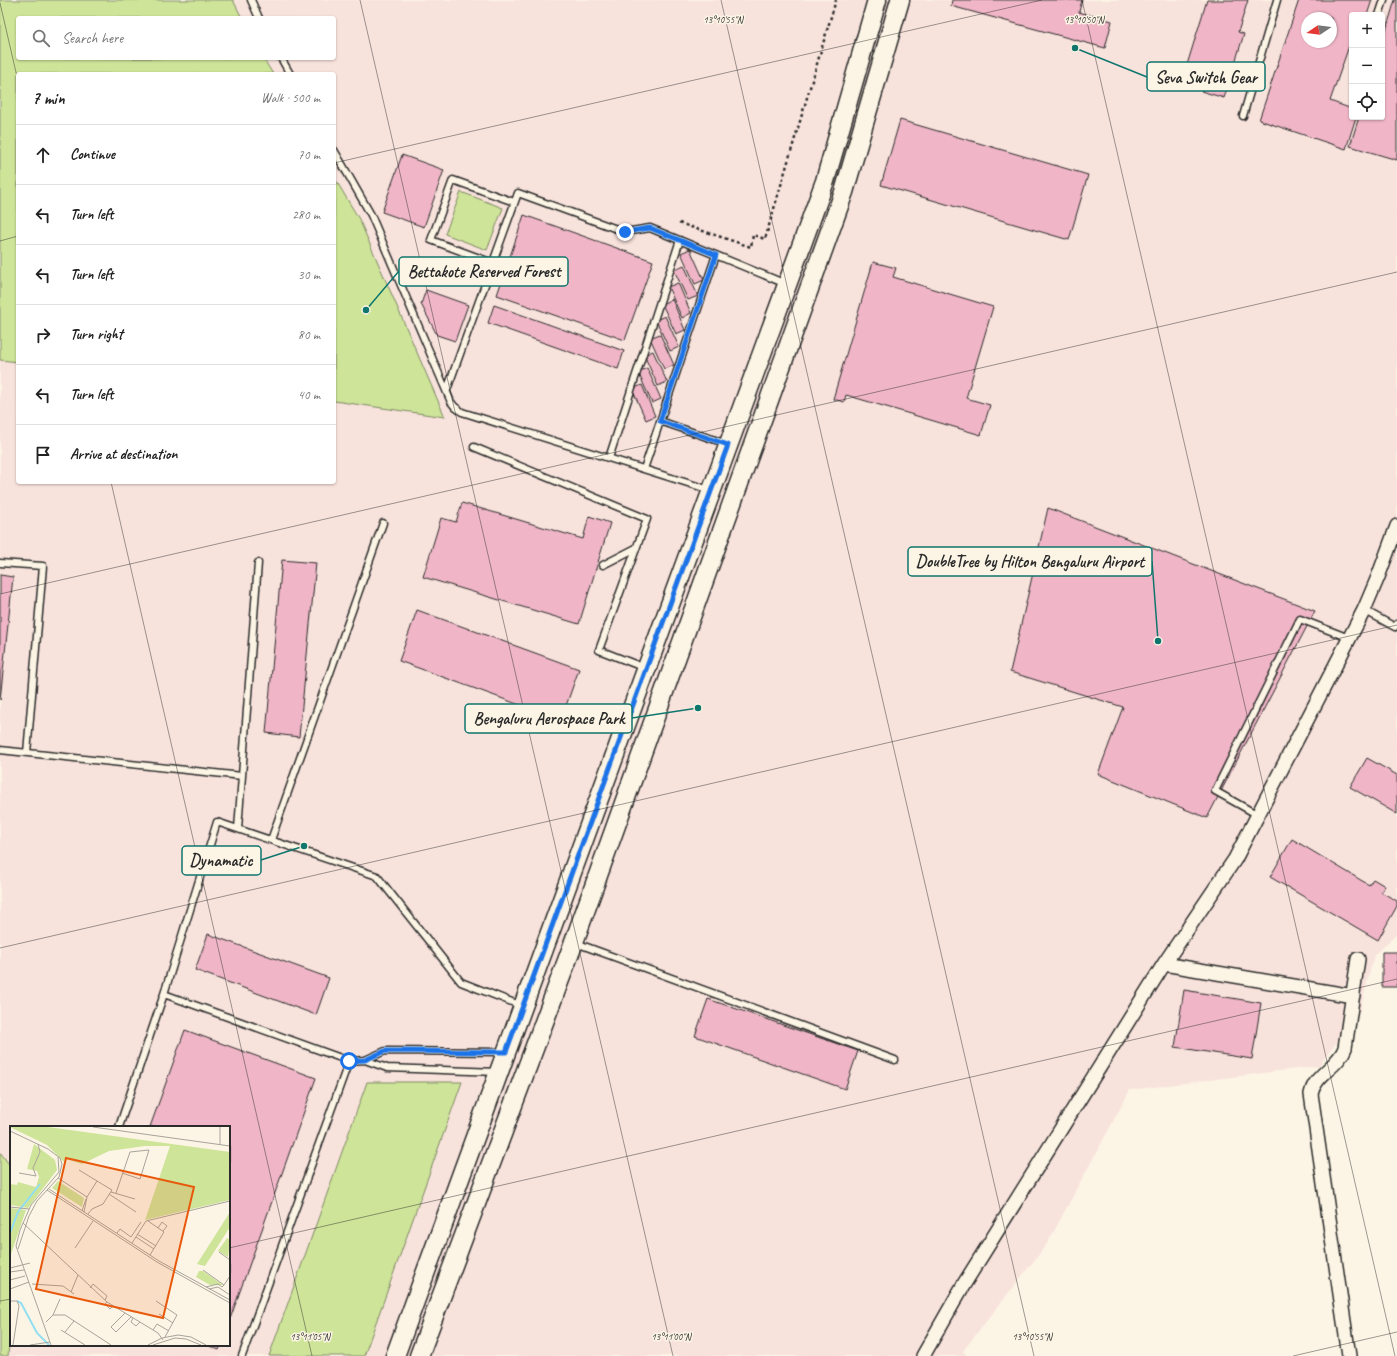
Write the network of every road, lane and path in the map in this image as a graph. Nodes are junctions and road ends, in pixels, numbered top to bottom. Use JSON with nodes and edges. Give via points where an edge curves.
{"nodes":[{"id":1,"x":251,"y":0,"type":"edge"},
{"id":2,"x":836,"y":0,"type":"edge"},
{"id":3,"x":877,"y":0,"type":"edge"},
{"id":4,"x":900,"y":0,"type":"edge"},
{"id":5,"x":1277,"y":0,"type":"edge"},
{"id":6,"x":1384,"y":0,"type":"edge"},
{"id":7,"x":1380,"y":12,"type":"edge"},
{"id":8,"x":258,"y":16,"type":"edge"},
{"id":9,"x":282,"y":60,"type":"edge"},
{"id":10,"x":289,"y":72,"type":"edge"},
{"id":11,"x":1243,"y":116,"type":"dead end"},
{"id":12,"x":336,"y":154,"type":"edge"},
{"id":13,"x":514,"y":202,"type":"junction"},
{"id":14,"x":679,"y":222,"type":"dead end"},
{"id":15,"x":680,"y":240,"type":"junction"},
{"id":16,"x":716,"y":255,"type":"junction"},
{"id":17,"x":493,"y":263,"type":"junction"},
{"id":18,"x":787,"y":284,"type":"junction"},
{"id":19,"x":447,"y":390,"type":"junction"},
{"id":20,"x":660,"y":421,"type":"junction"},
{"id":21,"x":728,"y":445,"type":"junction"},
{"id":22,"x":474,"y":447,"type":"dead end"},
{"id":23,"x":609,"y":458,"type":"junction"},
{"id":24,"x":644,"y":469,"type":"junction"},
{"id":25,"x":712,"y":490,"type":"junction"},
{"id":26,"x":383,"y":523,"type":"dead end"},
{"id":27,"x":1396,"y":531,"type":"edge"},
{"id":28,"x":636,"y":548,"type":"junction"},
{"id":29,"x":258,"y":562,"type":"dead end"},
{"id":30,"x":0,"y":563,"type":"edge"},
{"id":31,"x":603,"y":565,"type":"dead end"},
{"id":32,"x":1364,"y":610,"type":"junction"},
{"id":33,"x":1397,"y":624,"type":"edge"},
{"id":34,"x":1350,"y":638,"type":"junction"},
{"id":35,"x":646,"y":669,"type":"junction"},
{"id":36,"x":0,"y":750,"type":"edge"},
{"id":37,"x":27,"y":753,"type":"junction"},
{"id":38,"x":242,"y":776,"type":"junction"},
{"id":39,"x":1258,"y":815,"type":"junction"},
{"id":40,"x":238,"y":829,"type":"junction"},
{"id":41,"x":271,"y":840,"type":"junction"},
{"id":42,"x":574,"y":942,"type":"junction"},
{"id":43,"x":1358,"y":959,"type":"dead end"},
{"id":44,"x":1164,"y":964,"type":"junction"},
{"id":45,"x":164,"y":994,"type":"junction"},
{"id":46,"x":1352,"y":996,"type":"junction"},
{"id":47,"x":523,"y":1007,"type":"junction"},
{"id":48,"x":506,"y":1052,"type":"junction"},
{"id":49,"x":365,"y":1060,"type":"junction"},
{"id":50,"x":895,"y":1060,"type":"dead end"},
{"id":51,"x":349,"y":1061,"type":"junction"},
{"id":52,"x":499,"y":1072,"type":"junction"},
{"id":53,"x":119,"y":1126,"type":"edge"},
{"id":54,"x":242,"y":1356,"type":"edge"},
{"id":55,"x":395,"y":1356,"type":"edge"},
{"id":56,"x":419,"y":1356,"type":"edge"},
{"id":57,"x":923,"y":1356,"type":"edge"},
{"id":58,"x":1349,"y":1356,"type":"edge"}],
"edges":[{"from":1,"to":8,"type":"lane"},
{"from":2,"to":14,"type":"path","via":[[765,239],[753,235],[751,247]]},
{"from":3,"to":18,"type":"street","via":[[825,181]]},
{"from":4,"to":42,"type":"street","via":[[844,192]]},
{"from":5,"to":11,"type":"lane"},
{"from":6,"to":7,"type":"lane"},
{"from":9,"to":10,"type":"lane"},
{"from":12,"to":19,"type":"lane","via":[[371,215]]},
{"from":13,"to":15,"type":"lane","via":[[518,193],[625,232],[650,228]]},
{"from":13,"to":17,"type":"lane"},
{"from":13,"to":17,"type":"lane","via":[[453,180],[431,240]]},
{"from":15,"to":16,"type":"lane"},
{"from":15,"to":23,"type":"lane"},
{"from":16,"to":18,"type":"lane"},
{"from":16,"to":20,"type":"lane"},
{"from":17,"to":19,"type":"lane"},
{"from":18,"to":21,"type":"street"},
{"from":19,"to":23,"type":"lane","via":[[455,407],[462,412]]},
{"from":20,"to":21,"type":"lane"},
{"from":20,"to":24,"type":"lane"},
{"from":21,"to":25,"type":"street"},
{"from":22,"to":28,"type":"lane","via":[[647,519]]},
{"from":23,"to":24,"type":"lane"},
{"from":24,"to":25,"type":"lane"},
{"from":25,"to":35,"type":"street"},
{"from":26,"to":41,"type":"lane"},
{"from":27,"to":32,"type":"street"},
{"from":28,"to":31,"type":"lane"},
{"from":28,"to":35,"type":"lane","via":[[599,650]]},
{"from":29,"to":38,"type":"lane"},
{"from":30,"to":37,"type":"lane","via":[[43,566]]},
{"from":32,"to":33,"type":"lane","via":[[1395,627]]},
{"from":32,"to":34,"type":"street"},
{"from":34,"to":39,"type":"street"},
{"from":34,"to":39,"type":"lane","via":[[1300,619],[1215,791]]},
{"from":35,"to":47,"type":"street"},
{"from":36,"to":37,"type":"lane"},
{"from":37,"to":38,"type":"lane"},
{"from":38,"to":40,"type":"lane"},
{"from":39,"to":44,"type":"street","via":[[1235,859]]},
{"from":40,"to":41,"type":"lane"},
{"from":40,"to":45,"type":"lane","via":[[217,822]]},
{"from":41,"to":47,"type":"lane","via":[[377,876],[461,982]]},
{"from":42,"to":50,"type":"lane"},
{"from":42,"to":56,"type":"street"},
{"from":43,"to":46,"type":"street"},
{"from":44,"to":46,"type":"street"},
{"from":44,"to":57,"type":"street","via":[[964,1284]]},
{"from":45,"to":51,"type":"lane"},
{"from":45,"to":53,"type":"lane"},
{"from":46,"to":58,"type":"street","via":[[1344,1052],[1317,1080],[1311,1094]]},
{"from":47,"to":48,"type":"street"},
{"from":48,"to":49,"type":"lane","via":[[385,1051]]},
{"from":48,"to":52,"type":"street"},
{"from":49,"to":51,"type":"lane"},
{"from":49,"to":52,"type":"lane","via":[[387,1068]]},
{"from":51,"to":54,"type":"lane"},
{"from":52,"to":55,"type":"street"}]}
